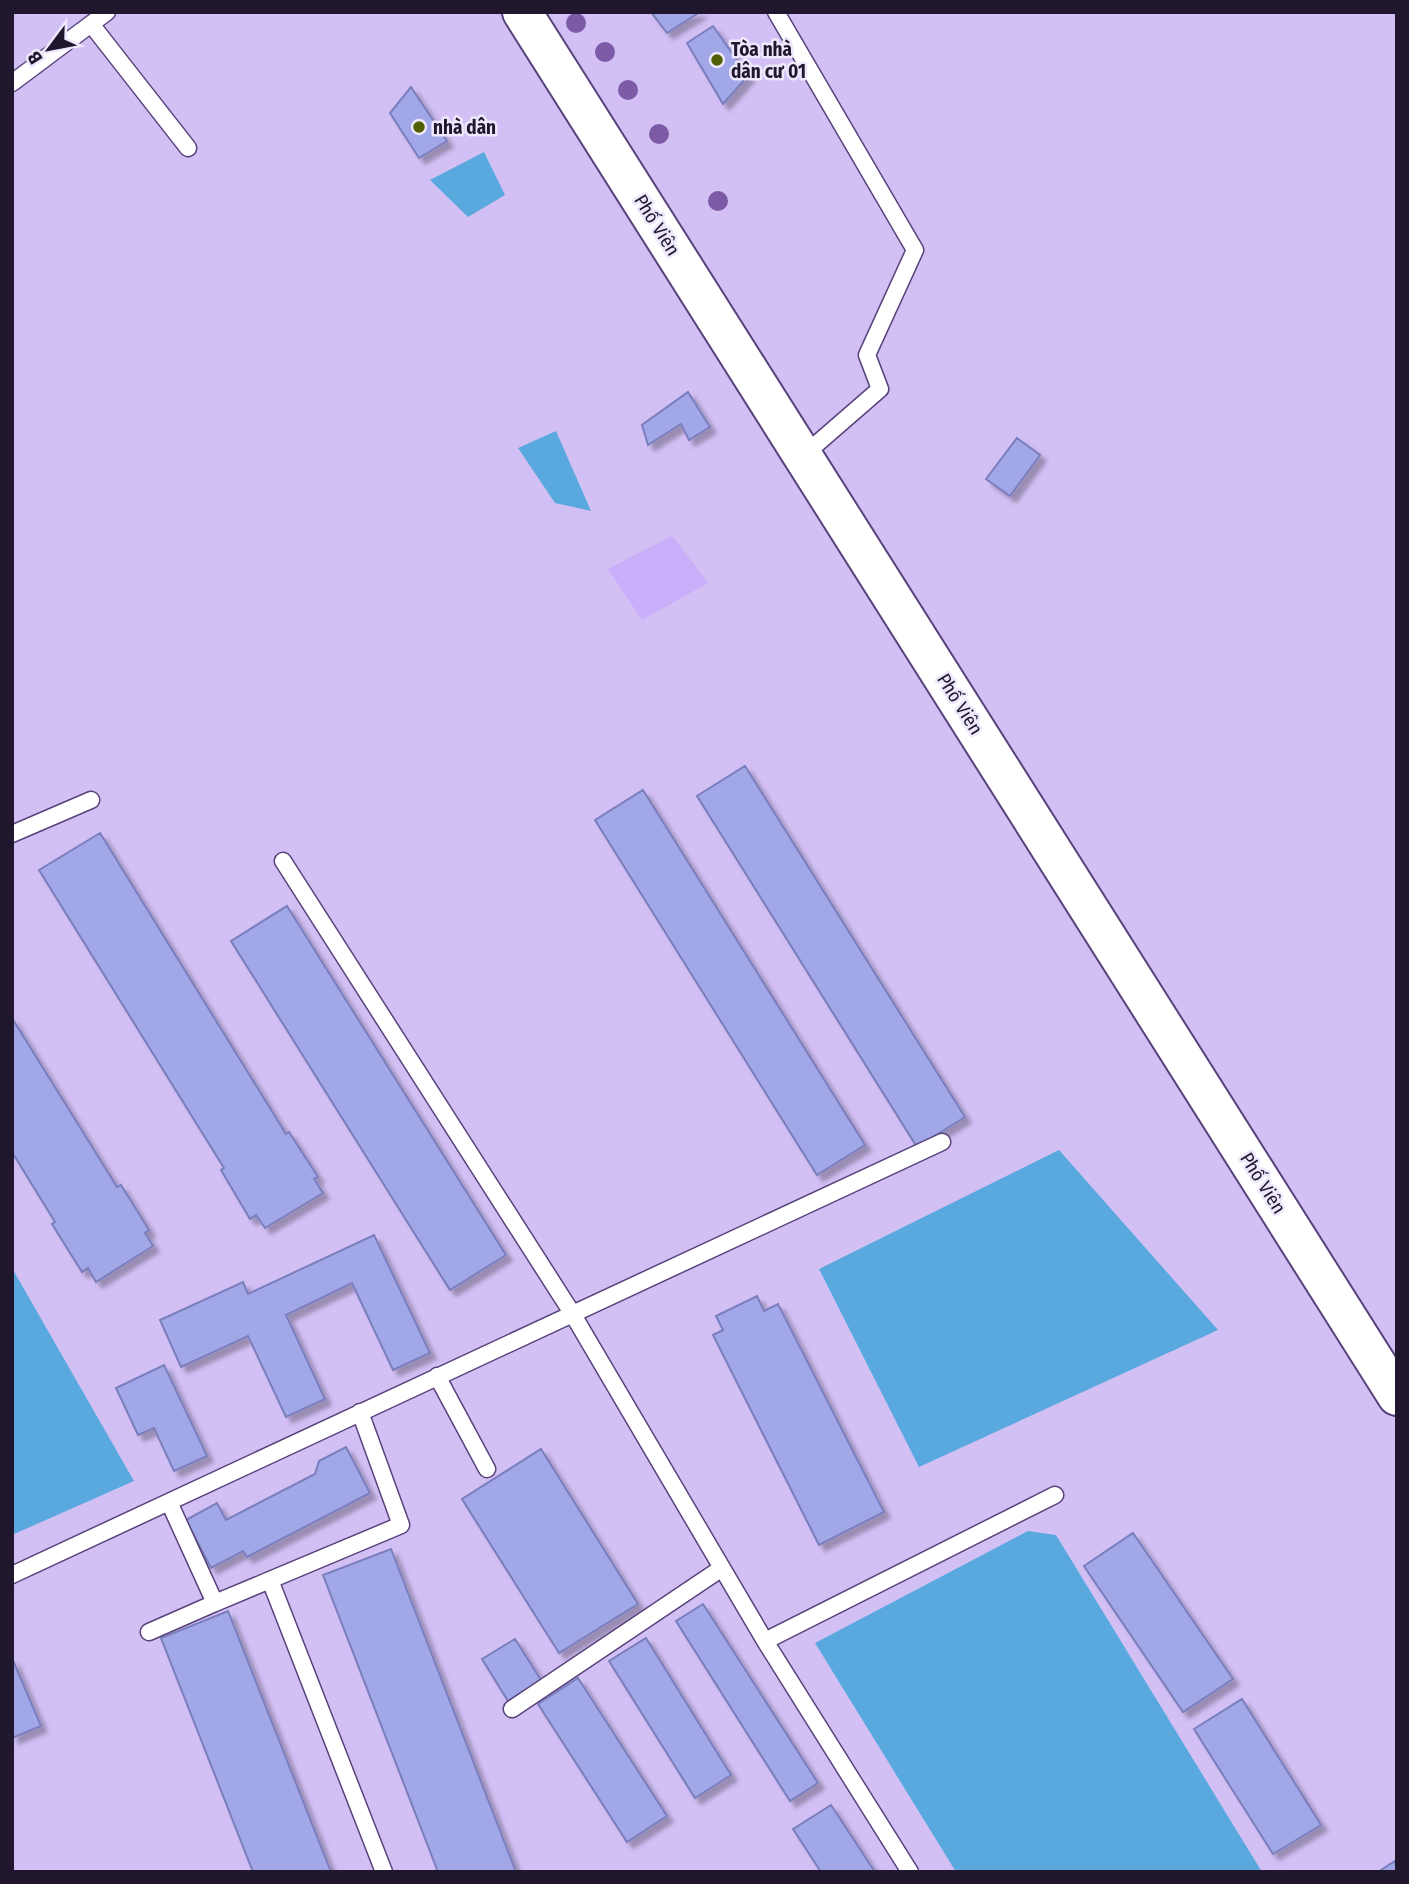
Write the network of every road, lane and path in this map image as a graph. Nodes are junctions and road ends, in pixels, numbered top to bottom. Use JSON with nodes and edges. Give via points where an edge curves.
{"nodes":[{"id":1,"x":107,"y":12,"type":"edge"},
{"id":2,"x":522,"y":12,"type":"edge"},
{"id":3,"x":776,"y":12,"type":"edge"},
{"id":4,"x":91,"y":24,"type":"junction"},
{"id":5,"x":12,"y":83,"type":"edge"},
{"id":6,"x":188,"y":148,"type":"dead end"},
{"id":7,"x":804,"y":455,"type":"junction"},
{"id":8,"x":91,"y":800,"type":"dead end"},
{"id":9,"x":12,"y":834,"type":"edge"},
{"id":10,"x":284,"y":860,"type":"dead end"},
{"id":11,"x":942,"y":1142,"type":"dead end"},
{"id":12,"x":572,"y":1313,"type":"junction"},
{"id":13,"x":437,"y":1376,"type":"junction"},
{"id":14,"x":1397,"y":1396,"type":"edge"},
{"id":15,"x":360,"y":1412,"type":"junction"},
{"id":16,"x":487,"y":1469,"type":"dead end"},
{"id":17,"x":1055,"y":1495,"type":"dead end"},
{"id":18,"x":169,"y":1502,"type":"junction"},
{"id":19,"x":722,"y":1568,"type":"junction"},
{"id":20,"x":12,"y":1576,"type":"edge"},
{"id":21,"x":270,"y":1580,"type":"junction"},
{"id":22,"x":215,"y":1603,"type":"junction"},
{"id":23,"x":149,"y":1632,"type":"dead end"},
{"id":24,"x":765,"y":1641,"type":"junction"},
{"id":25,"x":512,"y":1709,"type":"dead end"},
{"id":26,"x":384,"y":1872,"type":"edge"},
{"id":27,"x":910,"y":1872,"type":"edge"}],
"edges":[{"from":1,"to":4,"type":"lane"},
{"from":2,"to":7,"type":"street","name":"Phố Viên"},
{"from":3,"to":7,"type":"lane","via":[[915,250],[867,355],[880,389]]},
{"from":4,"to":5,"type":"lane"},
{"from":4,"to":6,"type":"lane"},
{"from":7,"to":14,"type":"street","name":"Phố Viên"},
{"from":8,"to":9,"type":"lane"},
{"from":10,"to":12,"type":"lane"},
{"from":11,"to":12,"type":"lane"},
{"from":12,"to":13,"type":"lane"},
{"from":12,"to":19,"type":"lane"},
{"from":13,"to":15,"type":"lane"},
{"from":13,"to":16,"type":"lane"},
{"from":15,"to":18,"type":"lane"},
{"from":15,"to":21,"type":"lane","via":[[401,1525]]},
{"from":17,"to":24,"type":"lane"},
{"from":18,"to":20,"type":"lane"},
{"from":18,"to":22,"type":"lane"},
{"from":19,"to":24,"type":"lane"},
{"from":19,"to":25,"type":"lane"},
{"from":21,"to":22,"type":"lane"},
{"from":21,"to":26,"type":"lane"},
{"from":22,"to":23,"type":"lane"},
{"from":24,"to":27,"type":"lane"}]}
